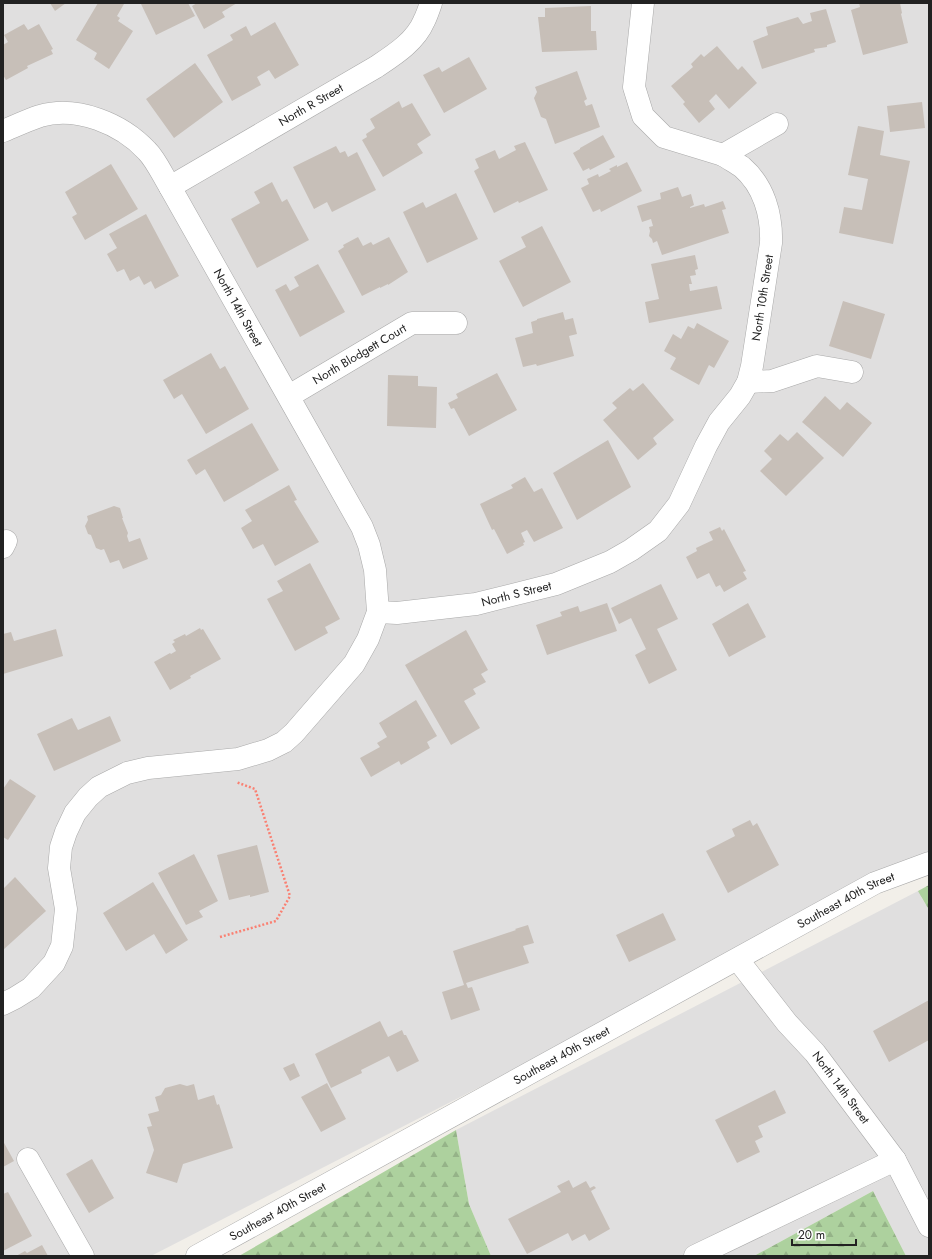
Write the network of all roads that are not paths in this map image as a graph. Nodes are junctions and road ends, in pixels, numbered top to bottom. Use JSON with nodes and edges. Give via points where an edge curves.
{"nodes":[{"id":1,"x":431,"y":3,"type":"edge"},
{"id":2,"x":643,"y":3,"type":"edge"},
{"id":3,"x":777,"y":124,"type":"dead end"},
{"id":4,"x":3,"y":131,"type":"edge"},
{"id":5,"x":723,"y":155,"type":"junction"},
{"id":6,"x":170,"y":187,"type":"junction"},
{"id":7,"x":456,"y":323,"type":"dead end"},
{"id":8,"x":852,"y":372,"type":"dead end"},
{"id":9,"x":748,"y":382,"type":"junction"},
{"id":10,"x":289,"y":396,"type":"junction"},
{"id":11,"x":706,"y":446,"type":"joint"},
{"id":12,"x":378,"y":612,"type":"junction"},
{"id":13,"x":929,"y":863,"type":"edge"},
{"id":14,"x":738,"y":960,"type":"junction"},
{"id":15,"x":3,"y":1004,"type":"edge"},
{"id":16,"x":28,"y":1159,"type":"dead end"},
{"id":17,"x":895,"y":1160,"type":"junction"},
{"id":18,"x":929,"y":1226,"type":"edge"},
{"id":19,"x":83,"y":1256,"type":"edge"},
{"id":20,"x":197,"y":1256,"type":"edge"},
{"id":21,"x":695,"y":1256,"type":"edge"}],
"edges":[{"from":1,"to":6,"type":"street","name":"North R Street","via":[[424,22],[414,36],[389,59]]},
{"from":2,"to":5,"type":"street","name":"North 10th Street","via":[[634,87],[643,116],[664,137]]},
{"from":3,"to":5,"type":"street"},
{"from":4,"to":6,"type":"street","name":"North 14th Street","via":[[41,116],[67,113],[93,118],[125,132],[148,152]]},
{"from":5,"to":9,"type":"street","name":"North 10th Street","via":[[742,168],[758,186],[769,211],[772,227]]},
{"from":6,"to":10,"type":"street","name":"North 14th Street"},
{"from":7,"to":10,"type":"street","name":"North Blodgett Court","via":[[412,323]]},
{"from":8,"to":9,"type":"street","via":[[818,366],[772,381]]},
{"from":9,"to":11,"type":"street","name":"North 10th Street","via":[[719,422]]},
{"from":10,"to":12,"type":"street","name":"North 14th Street","via":[[367,539],[374,570]]},
{"from":11,"to":12,"type":"street","name":"North S Street","via":[[679,504],[658,531],[610,562],[556,584],[476,604],[397,613]]},
{"from":12,"to":15,"type":"street","via":[[368,639],[354,664],[284,742],[238,759],[148,768],[127,773],[99,787],[88,797],[75,813],[61,847],[59,868],[66,910],[62,946],[54,963],[31,988]]},
{"from":13,"to":14,"type":"street","name":"Southeast 40th Street","via":[[875,883]]},
{"from":14,"to":17,"type":"street","name":"North 14th Street","via":[[788,1023],[816,1053]]},
{"from":14,"to":20,"type":"street","name":"Southeast 40th Street"},
{"from":16,"to":19,"type":"street"},
{"from":17,"to":18,"type":"street","name":"North 14th Street"},
{"from":17,"to":21,"type":"street"}]}
